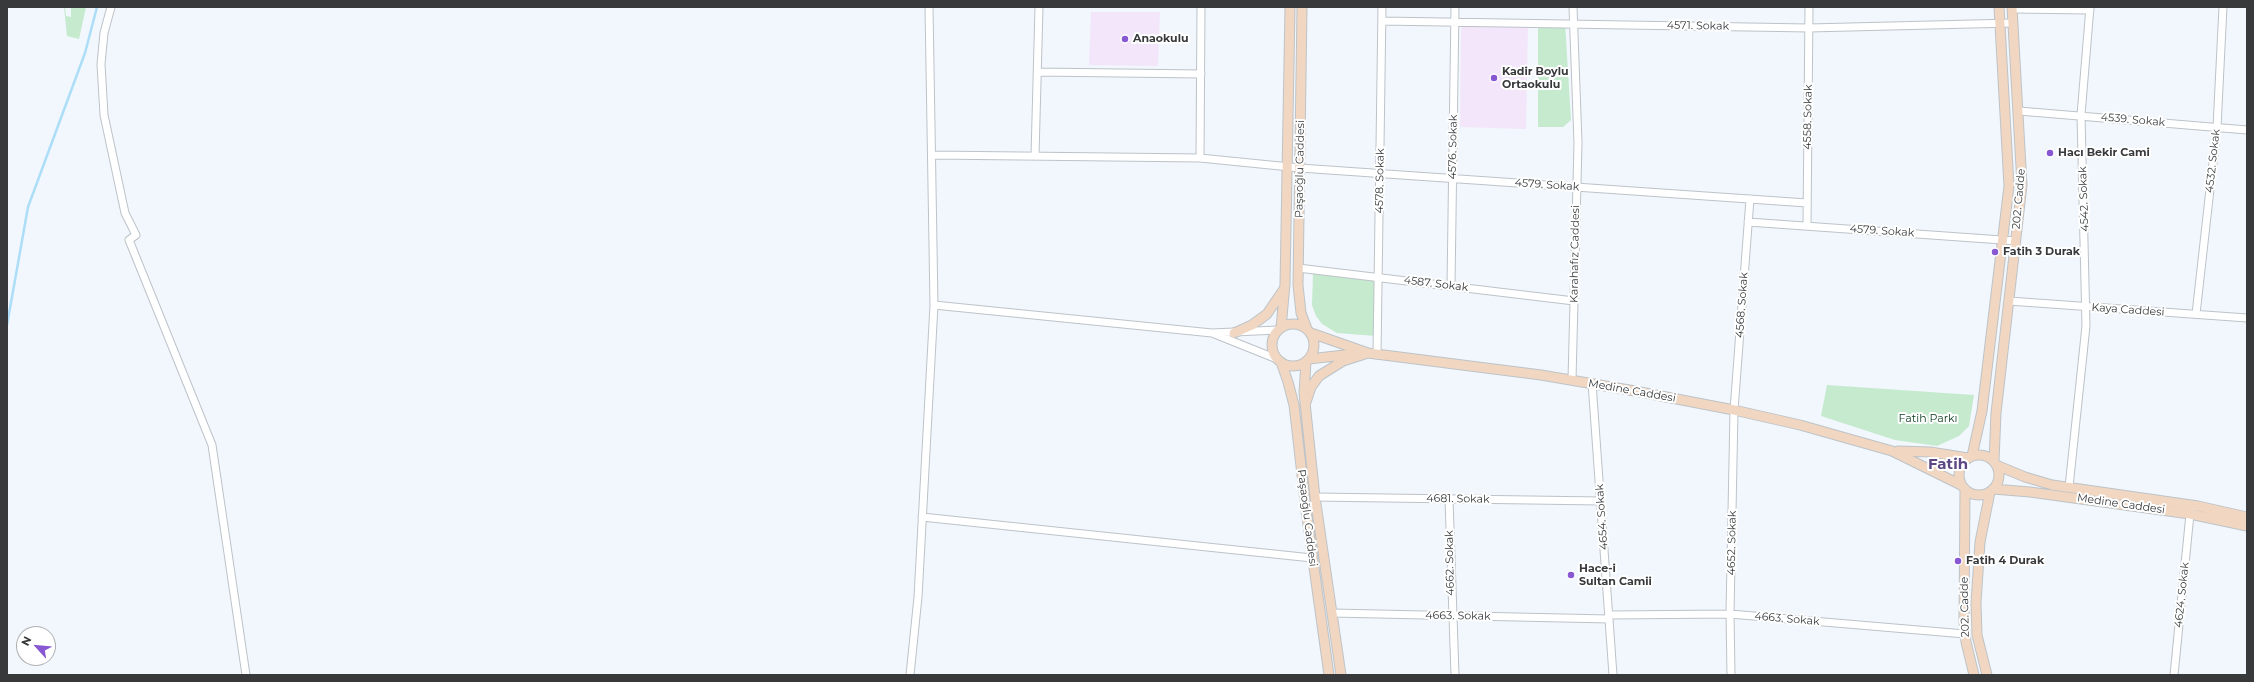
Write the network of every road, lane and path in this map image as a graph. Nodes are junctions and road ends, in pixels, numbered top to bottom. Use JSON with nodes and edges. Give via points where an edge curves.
{"nodes":[{"id":1,"x":111,"y":7,"type":"edge"},
{"id":2,"x":929,"y":7,"type":"edge"},
{"id":3,"x":1039,"y":7,"type":"edge"},
{"id":4,"x":1201,"y":7,"type":"edge"},
{"id":5,"x":1290,"y":7,"type":"edge"},
{"id":6,"x":1302,"y":7,"type":"edge"},
{"id":7,"x":1382,"y":7,"type":"edge"},
{"id":8,"x":1455,"y":7,"type":"edge"},
{"id":9,"x":1573,"y":7,"type":"edge"},
{"id":10,"x":1809,"y":7,"type":"edge"},
{"id":11,"x":1999,"y":7,"type":"edge"},
{"id":12,"x":2223,"y":7,"type":"edge"},
{"id":13,"x":2012,"y":8,"type":"edge"},
{"id":14,"x":2090,"y":8,"type":"edge"},
{"id":15,"x":1382,"y":21,"type":"junction"},
{"id":16,"x":1454,"y":22,"type":"junction"},
{"id":17,"x":1574,"y":23,"type":"junction"},
{"id":18,"x":2000,"y":23,"type":"junction"},
{"id":19,"x":2013,"y":23,"type":"junction"},
{"id":20,"x":1809,"y":28,"type":"junction"},
{"id":21,"x":1038,"y":72,"type":"junction"},
{"id":22,"x":1201,"y":74,"type":"junction"},
{"id":23,"x":2019,"y":111,"type":"junction"},
{"id":24,"x":2081,"y":115,"type":"junction"},
{"id":25,"x":2217,"y":127,"type":"junction"},
{"id":26,"x":2247,"y":130,"type":"edge"},
{"id":27,"x":932,"y":155,"type":"junction"},
{"id":28,"x":1035,"y":156,"type":"junction"},
{"id":29,"x":1200,"y":158,"type":"junction"},
{"id":30,"x":1287,"y":167,"type":"junction"},
{"id":31,"x":1300,"y":168,"type":"junction"},
{"id":32,"x":1380,"y":174,"type":"junction"},
{"id":33,"x":1452,"y":179,"type":"junction"},
{"id":34,"x":1577,"y":187,"type":"junction"},
{"id":35,"x":1750,"y":199,"type":"junction"},
{"id":36,"x":1807,"y":202,"type":"junction"},
{"id":37,"x":1748,"y":222,"type":"junction"},
{"id":38,"x":1807,"y":226,"type":"junction"},
{"id":39,"x":2002,"y":240,"type":"junction"},
{"id":40,"x":2016,"y":241,"type":"junction"},
{"id":41,"x":1298,"y":268,"type":"junction"},
{"id":42,"x":1378,"y":277,"type":"junction"},
{"id":43,"x":1285,"y":284,"type":"junction"},
{"id":44,"x":1451,"y":286,"type":"junction"},
{"id":45,"x":1574,"y":301,"type":"junction"},
{"id":46,"x":2008,"y":301,"type":"junction"},
{"id":47,"x":934,"y":305,"type":"junction"},
{"id":48,"x":2086,"y":307,"type":"junction"},
{"id":49,"x":2196,"y":314,"type":"junction"},
{"id":50,"x":2247,"y":318,"type":"edge"},
{"id":51,"x":1280,"y":329,"type":"junction"},
{"id":52,"x":1309,"y":331,"type":"junction"},
{"id":53,"x":1212,"y":333,"type":"junction"},
{"id":54,"x":1234,"y":333,"type":"junction"},
{"id":55,"x":1373,"y":354,"type":"junction"},
{"id":56,"x":1279,"y":360,"type":"junction"},
{"id":57,"x":1307,"y":361,"type":"junction"},
{"id":58,"x":1572,"y":380,"type":"junction"},
{"id":59,"x":1592,"y":384,"type":"junction"},
{"id":60,"x":1305,"y":405,"type":"junction"},
{"id":61,"x":1734,"y":410,"type":"junction"},
{"id":62,"x":1892,"y":451,"type":"junction"},
{"id":63,"x":1970,"y":457,"type":"junction"},
{"id":64,"x":1995,"y":463,"type":"junction"},
{"id":65,"x":1963,"y":487,"type":"junction"},
{"id":66,"x":2069,"y":487,"type":"junction"},
{"id":67,"x":1991,"y":490,"type":"junction"},
{"id":68,"x":1315,"y":497,"type":"junction"},
{"id":69,"x":1449,"y":499,"type":"junction"},
{"id":70,"x":1600,"y":501,"type":"junction"},
{"id":71,"x":2190,"y":514,"type":"junction"},
{"id":72,"x":922,"y":517,"type":"junction"},
{"id":73,"x":2247,"y":517,"type":"edge"},
{"id":74,"x":2247,"y":526,"type":"edge"},
{"id":75,"x":1312,"y":558,"type":"junction"},
{"id":76,"x":1332,"y":613,"type":"junction"},
{"id":77,"x":1730,"y":614,"type":"junction"},
{"id":78,"x":1451,"y":616,"type":"junction"},
{"id":79,"x":1609,"y":617,"type":"junction"},
{"id":80,"x":1965,"y":634,"type":"junction"},
{"id":81,"x":246,"y":675,"type":"edge"},
{"id":82,"x":910,"y":675,"type":"edge"},
{"id":83,"x":1329,"y":675,"type":"edge"},
{"id":84,"x":1341,"y":675,"type":"edge"},
{"id":85,"x":1455,"y":675,"type":"edge"},
{"id":86,"x":1613,"y":675,"type":"edge"},
{"id":87,"x":1731,"y":675,"type":"edge"},
{"id":88,"x":1974,"y":675,"type":"edge"},
{"id":89,"x":1987,"y":675,"type":"edge"},
{"id":90,"x":2174,"y":675,"type":"edge"}],
"edges":[{"from":1,"to":81,"type":"street","via":[[104,33],[101,64],[104,115],[125,213],[136,235],[129,240],[212,445]]},
{"from":2,"to":27,"type":"street"},
{"from":3,"to":21,"type":"street"},
{"from":4,"to":22,"type":"street"},
{"from":5,"to":30,"type":"street","name":"Paşaoğlu Caddesi"},
{"from":6,"to":31,"type":"street","name":"Paşaoğlu Caddesi"},
{"from":7,"to":15,"type":"street","name":"4578. Sokak"},
{"from":8,"to":16,"type":"street","name":"4576. Sokak"},
{"from":9,"to":17,"type":"street","name":"Karahafız Caddesi"},
{"from":10,"to":20,"type":"street","name":"4558. Sokak"},
{"from":11,"to":18,"type":"street","name":"202. Cadde"},
{"from":12,"to":25,"type":"street","name":"4532. Sokak"},
{"from":13,"to":14,"type":"street"},
{"from":13,"to":19,"type":"street","name":"202. Cadde"},
{"from":14,"to":24,"type":"street","name":"4542. Sokak"},
{"from":15,"to":16,"type":"street","name":"4571. Sokak"},
{"from":15,"to":32,"type":"street","name":"4578. Sokak"},
{"from":16,"to":17,"type":"street","name":"4571. Sokak"},
{"from":16,"to":33,"type":"street","name":"4576. Sokak"},
{"from":17,"to":20,"type":"street","name":"4571. Sokak"},
{"from":17,"to":34,"type":"street","name":"Karahafız Caddesi"},
{"from":18,"to":19,"type":"street","name":"4571. Sokak"},
{"from":18,"to":20,"type":"street","name":"4571. Sokak"},
{"from":18,"to":39,"type":"street","name":"202. Cadde","via":[[2009,174]]},
{"from":19,"to":23,"type":"street","name":"202. Cadde"},
{"from":20,"to":36,"type":"street","name":"4558. Sokak"},
{"from":21,"to":22,"type":"street"},
{"from":21,"to":28,"type":"street"},
{"from":22,"to":29,"type":"street"},
{"from":23,"to":24,"type":"street","name":"4539. Sokak"},
{"from":23,"to":40,"type":"street","name":"202. Cadde","via":[[2022,173]]},
{"from":24,"to":25,"type":"street","name":"4539. Sokak"},
{"from":24,"to":48,"type":"street","name":"4542. Sokak"},
{"from":25,"to":26,"type":"street","name":"4539. Sokak"},
{"from":25,"to":49,"type":"street","name":"4532. Sokak"},
{"from":27,"to":28,"type":"street","name":"4579. Sokak"},
{"from":27,"to":47,"type":"street"},
{"from":28,"to":29,"type":"street","name":"4579. Sokak"},
{"from":29,"to":30,"type":"street","name":"4579. Sokak"},
{"from":30,"to":31,"type":"street","name":"4579. Sokak"},
{"from":30,"to":43,"type":"street","name":"Paşaoğlu Caddesi"},
{"from":31,"to":32,"type":"street","name":"4579. Sokak"},
{"from":31,"to":41,"type":"street","name":"Paşaoğlu Caddesi"},
{"from":32,"to":33,"type":"street","name":"4579. Sokak"},
{"from":32,"to":42,"type":"street","name":"4578. Sokak"},
{"from":33,"to":34,"type":"street","name":"4579. Sokak"},
{"from":33,"to":44,"type":"street","name":"4576. Sokak"},
{"from":34,"to":35,"type":"street","name":"4579. Sokak"},
{"from":34,"to":45,"type":"street","name":"Karahafız Caddesi"},
{"from":35,"to":36,"type":"street","name":"4579. Sokak"},
{"from":35,"to":37,"type":"street","name":"4568. Sokak"},
{"from":36,"to":38,"type":"street","name":"4558. Sokak"},
{"from":37,"to":38,"type":"street","name":"4579. Sokak"},
{"from":37,"to":61,"type":"street","name":"4568. Sokak"},
{"from":38,"to":39,"type":"street","name":"4579. Sokak"},
{"from":39,"to":40,"type":"street","name":"4579. Sokak"},
{"from":39,"to":63,"type":"street","name":"202. Cadde","via":[[1982,411]]},
{"from":40,"to":46,"type":"street","name":"202. Cadde"},
{"from":41,"to":42,"type":"street","name":"4587. Sokak"},
{"from":41,"to":52,"type":"street","name":"Paşaoğlu Caddesi","via":[[1299,303]]},
{"from":42,"to":44,"type":"street","name":"4587. Sokak"},
{"from":42,"to":55,"type":"street","name":"4578. Sokak"},
{"from":43,"to":51,"type":"street","name":"Paşaoğlu Caddesi"},
{"from":43,"to":54,"type":"street","via":[[1278,300],[1267,314],[1252,325]]},
{"from":44,"to":45,"type":"street","name":"4587. Sokak"},
{"from":45,"to":58,"type":"street","name":"Karahafız Caddesi"},
{"from":46,"to":48,"type":"street","name":"Kaya Caddesi"},
{"from":46,"to":64,"type":"street","name":"202. Cadde","via":[[1994,424]]},
{"from":47,"to":53,"type":"street"},
{"from":47,"to":72,"type":"street"},
{"from":48,"to":49,"type":"street","name":"Kaya Caddesi"},
{"from":48,"to":66,"type":"street","name":"4542. Sokak"},
{"from":49,"to":50,"type":"street","name":"Kaya Caddesi"},
{"from":51,"to":52,"type":"street","via":[[1298,324]]},
{"from":51,"to":54,"type":"street"},
{"from":51,"to":56,"type":"street","via":[[1272,341],[1272,348]]},
{"from":52,"to":55,"type":"street","name":"Medine Caddesi"},
{"from":52,"to":57,"type":"street","via":[[1314,351]]},
{"from":53,"to":54,"type":"street"},
{"from":53,"to":56,"type":"street"},
{"from":55,"to":57,"type":"street","name":"Medine Caddesi","via":[[1332,355]]},
{"from":55,"to":58,"type":"street","name":"Medine Caddesi"},
{"from":55,"to":60,"type":"street","via":[[1343,361],[1319,376],[1311,387]]},
{"from":56,"to":57,"type":"street","via":[[1292,366]]},
{"from":56,"to":75,"type":"street","name":"Paşaoğlu Caddesi","via":[[1294,406]]},
{"from":57,"to":60,"type":"street","name":"Paşaoğlu Caddesi","via":[[1303,383]]},
{"from":58,"to":59,"type":"street","name":"Medine Caddesi"},
{"from":59,"to":61,"type":"street","name":"Medine Caddesi"},
{"from":59,"to":70,"type":"street","name":"4654. Sokak"},
{"from":60,"to":68,"type":"street","name":"Paşaoğlu Caddesi"},
{"from":61,"to":62,"type":"street","name":"Medine Caddesi","via":[[1800,425]]},
{"from":61,"to":77,"type":"street","name":"4652. Sokak"},
{"from":62,"to":63,"type":"street","name":"Medine Caddesi"},
{"from":62,"to":65,"type":"street","name":"Medine Caddesi"},
{"from":63,"to":64,"type":"street","via":[[1981,455]]},
{"from":63,"to":65,"type":"street","via":[[1959,469]]},
{"from":64,"to":66,"type":"street","name":"Medine Caddesi","via":[[2035,480]]},
{"from":64,"to":67,"type":"street","via":[[1999,475]]},
{"from":65,"to":67,"type":"street","via":[[1975,495]]},
{"from":65,"to":80,"type":"street","name":"202. Cadde"},
{"from":66,"to":73,"type":"street","name":"Medine Caddesi","via":[[2198,506]]},
{"from":67,"to":71,"type":"street","name":"Medine Caddesi","via":[[2045,494]]},
{"from":67,"to":89,"type":"street","name":"202. Cadde","via":[[1980,542],[1976,603],[1977,635]]},
{"from":68,"to":69,"type":"street","name":"4681. Sokak"},
{"from":68,"to":76,"type":"street","name":"Paşaoğlu Caddesi"},
{"from":69,"to":70,"type":"street","name":"4681. Sokak"},
{"from":69,"to":78,"type":"street","name":"4662. Sokak"},
{"from":70,"to":79,"type":"street","name":"4654. Sokak"},
{"from":71,"to":74,"type":"street","name":"Medine Caddesi"},
{"from":71,"to":90,"type":"street","name":"4624. Sokak"},
{"from":72,"to":75,"type":"street"},
{"from":72,"to":82,"type":"street","via":[[918,598]]},
{"from":75,"to":83,"type":"street","name":"Paşaoğlu Caddesi"},
{"from":76,"to":78,"type":"street","name":"4663. Sokak"},
{"from":76,"to":84,"type":"street","name":"Paşaoğlu Caddesi"},
{"from":77,"to":79,"type":"street","name":"4663. Sokak"},
{"from":77,"to":80,"type":"street","name":"4663. Sokak"},
{"from":77,"to":87,"type":"street","name":"4652. Sokak"},
{"from":78,"to":79,"type":"street","name":"4663. Sokak"},
{"from":78,"to":85,"type":"street","name":"4662. Sokak"},
{"from":79,"to":86,"type":"street","name":"4654. Sokak"},
{"from":80,"to":88,"type":"street","name":"202. Cadde"}]}
